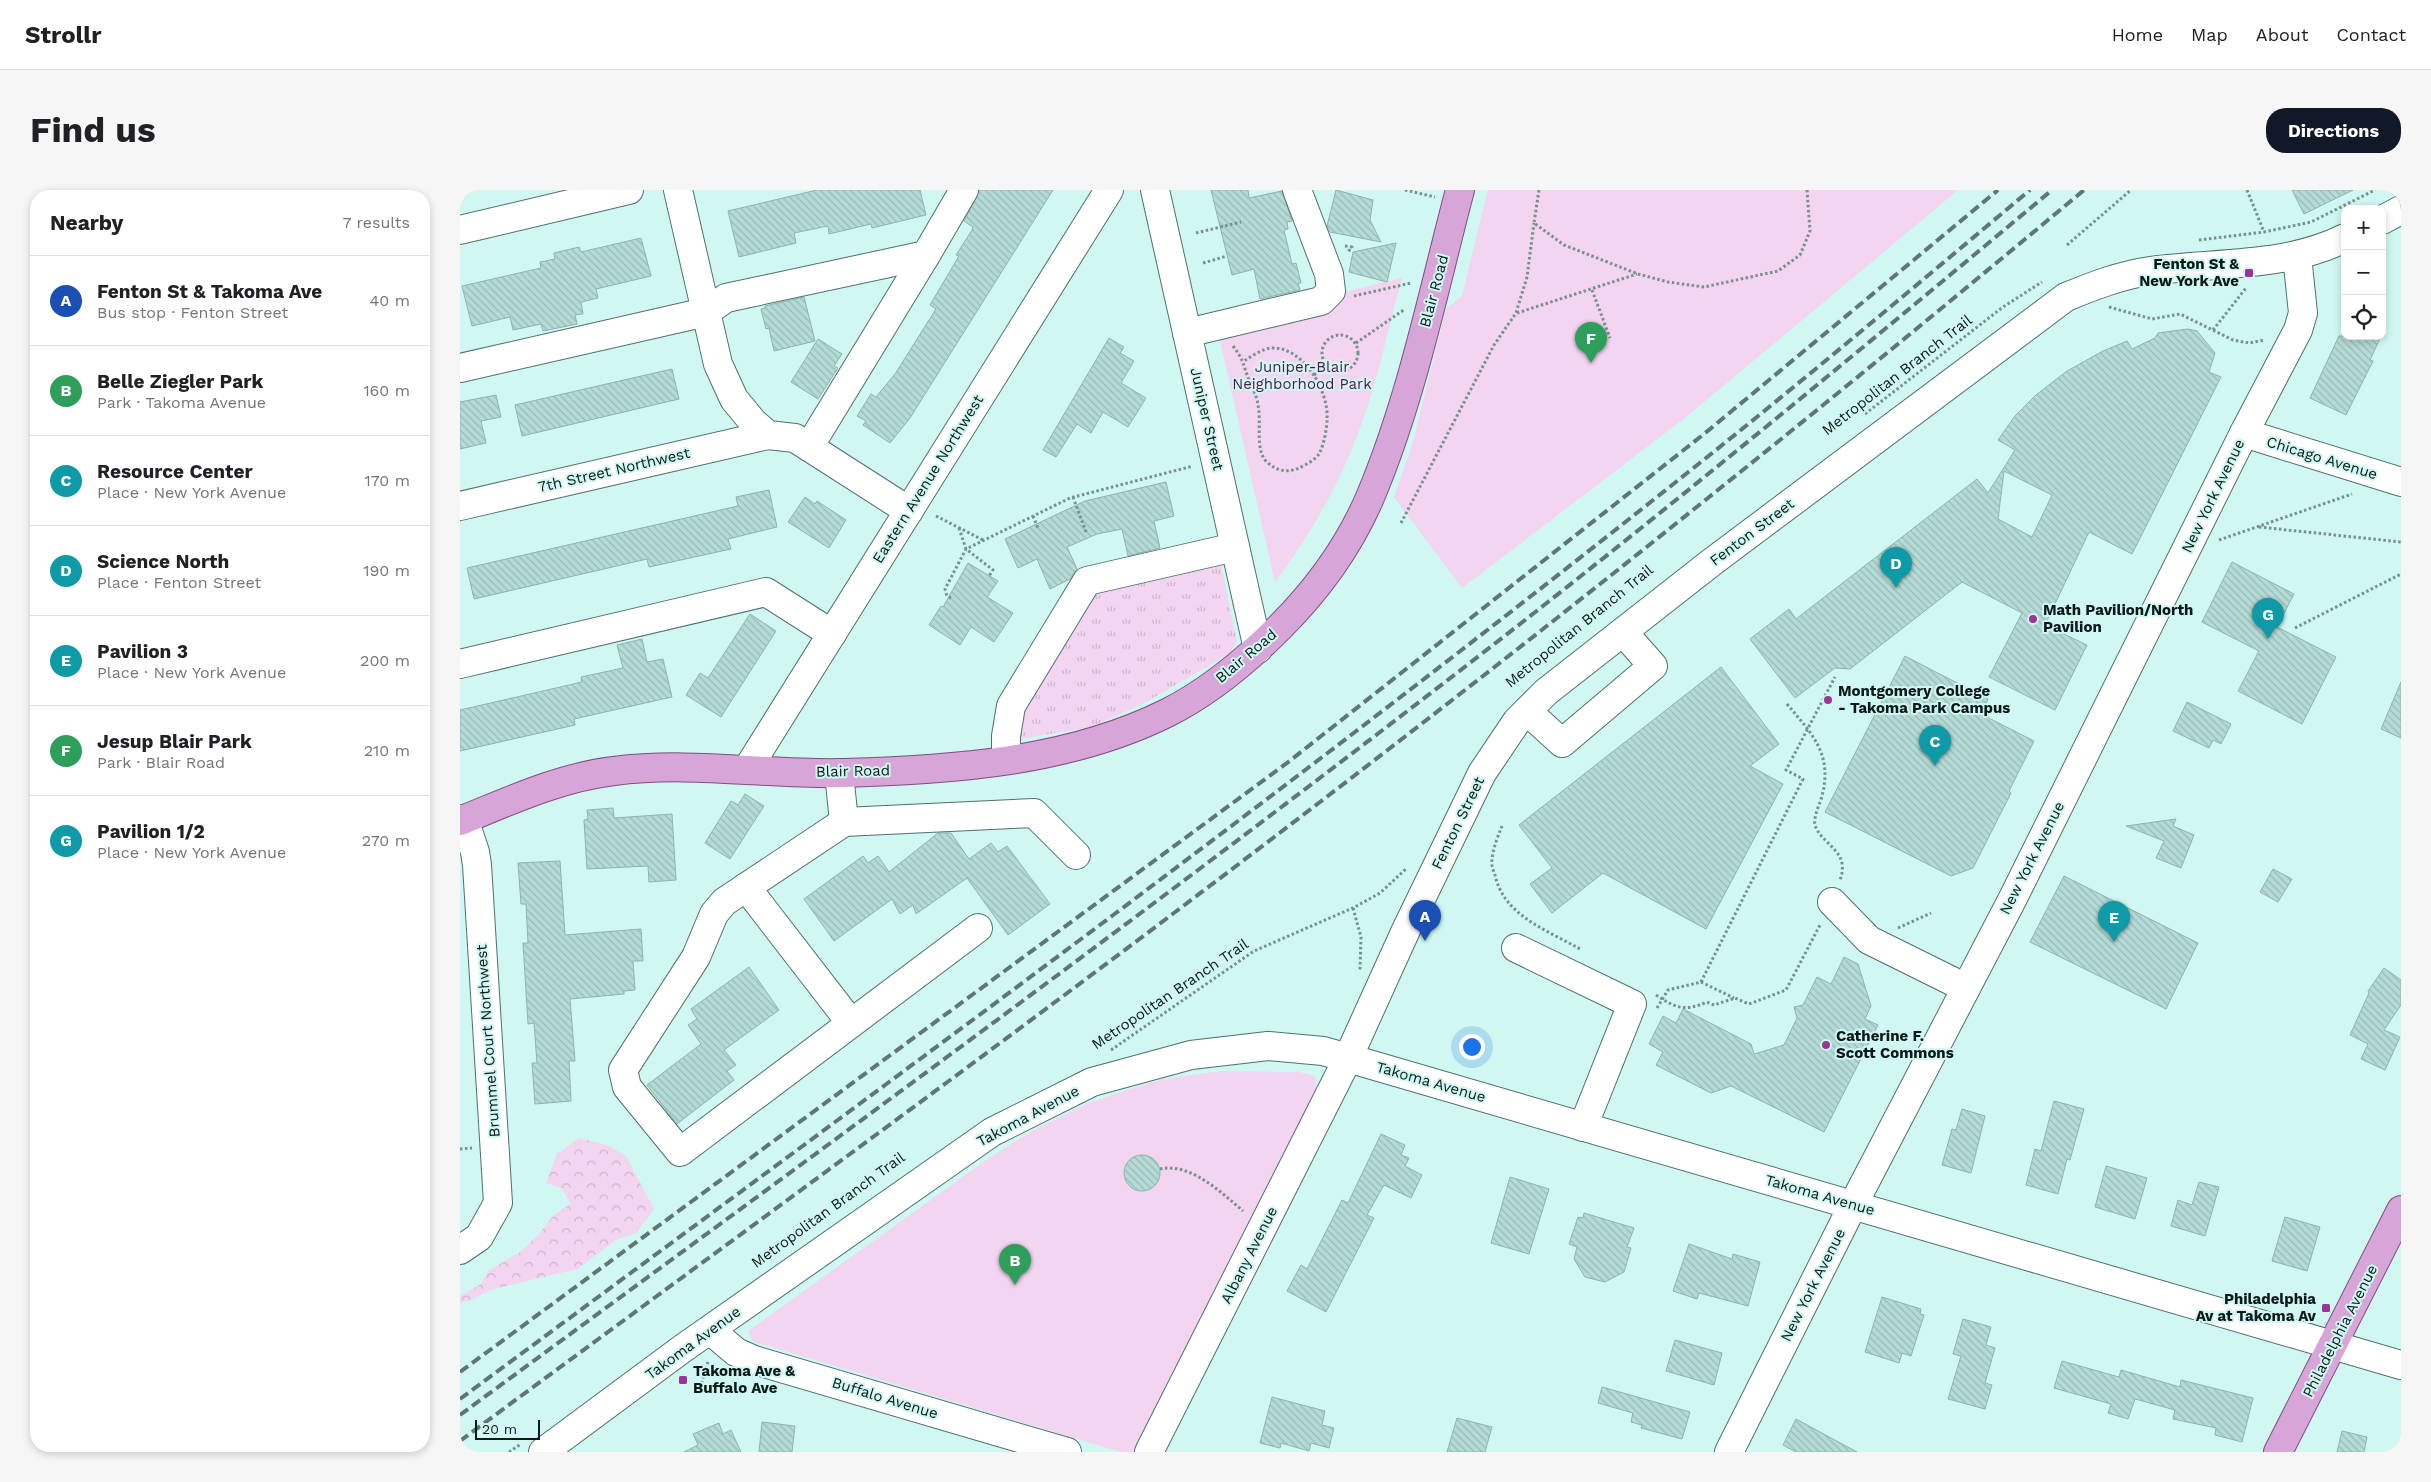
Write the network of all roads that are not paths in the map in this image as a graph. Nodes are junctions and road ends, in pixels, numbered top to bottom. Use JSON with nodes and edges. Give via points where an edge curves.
{"nodes":[{"id":1,"x":629,"y":190,"type":"edge"},
{"id":2,"x":678,"y":190,"type":"edge"},
{"id":3,"x":964,"y":190,"type":"edge"},
{"id":4,"x":1109,"y":190,"type":"edge"},
{"id":5,"x":1155,"y":190,"type":"edge"},
{"id":6,"x":1297,"y":190,"type":"edge"},
{"id":7,"x":1449,"y":194,"type":"edge"},
{"id":8,"x":2401,"y":210,"type":"edge"},
{"id":9,"x":2386,"y":218,"type":"edge"},
{"id":10,"x":460,"y":230,"type":"edge"},
{"id":11,"x":2341,"y":240,"type":"edge"},
{"id":12,"x":926,"y":255,"type":"junction"},
{"id":13,"x":2297,"y":256,"type":"junction"},
{"id":14,"x":706,"y":312,"type":"junction"},
{"id":15,"x":1187,"y":333,"type":"junction"},
{"id":16,"x":460,"y":368,"type":"edge"},
{"id":17,"x":2244,"y":433,"type":"junction"},
{"id":18,"x":768,"y":435,"type":"junction"},
{"id":19,"x":808,"y":446,"type":"junction"},
{"id":20,"x":2401,"y":482,"type":"edge"},
{"id":21,"x":460,"y":506,"type":"edge"},
{"id":22,"x":909,"y":511,"type":"junction"},
{"id":23,"x":1235,"y":547,"type":"junction"},
{"id":24,"x":1623,"y":632,"type":"junction"},
{"id":25,"x":832,"y":634,"type":"junction"},
{"id":26,"x":1258,"y":649,"type":"junction"},
{"id":27,"x":460,"y":664,"type":"edge"},
{"id":28,"x":1526,"y":711,"type":"junction"},
{"id":29,"x":1006,"y":759,"type":"junction"},
{"id":30,"x":748,"y":768,"type":"junction"},
{"id":31,"x":839,"y":773,"type":"junction"},
{"id":32,"x":462,"y":820,"type":"edge"},
{"id":33,"x":844,"y":822,"type":"junction"},
{"id":34,"x":1076,"y":855,"type":"dead end"},
{"id":35,"x":746,"y":888,"type":"junction"},
{"id":36,"x":1832,"y":902,"type":"road end"},
{"id":37,"x":978,"y":928,"type":"dead end"},
{"id":38,"x":1516,"y":948,"type":"dead end"},
{"id":39,"x":1966,"y":988,"type":"junction"},
{"id":40,"x":851,"y":1023,"type":"junction"},
{"id":41,"x":1348,"y":1058,"type":"junction"},
{"id":42,"x":1583,"y":1127,"type":"junction"},
{"id":43,"x":1853,"y":1205,"type":"junction"},
{"id":44,"x":2401,"y":1210,"type":"edge"},
{"id":45,"x":460,"y":1250,"type":"edge"},
{"id":46,"x":710,"y":1330,"type":"junction"},
{"id":47,"x":2333,"y":1344,"type":"junction"},
{"id":48,"x":2401,"y":1365,"type":"edge"},
{"id":49,"x":534,"y":1446,"type":"edge"},
{"id":50,"x":1067,"y":1452,"type":"edge"},
{"id":51,"x":1149,"y":1452,"type":"edge"},
{"id":52,"x":1728,"y":1452,"type":"edge"},
{"id":53,"x":2278,"y":1452,"type":"edge"}],
"edges":[{"from":1,"to":10,"type":"street"},
{"from":2,"to":14,"type":"street"},
{"from":3,"to":12,"type":"street"},
{"from":4,"to":22,"type":"street","name":"Eastern Avenue Northwest"},
{"from":5,"to":15,"type":"street","name":"Juniper Street"},
{"from":6,"to":15,"type":"street","via":[[1329,274],[1331,291],[1321,301]]},
{"from":7,"to":26,"type":"main road","name":"Blair Road","via":[[1399,425],[1370,499],[1337,560],[1310,597]]},
{"from":8,"to":9,"type":"street"},
{"from":11,"to":13,"type":"street","name":"Fenton Street"},
{"from":12,"to":14,"type":"street","via":[[726,298]]},
{"from":12,"to":19,"type":"street"},
{"from":13,"to":17,"type":"street","name":"New York Avenue","via":[[2303,313],[2301,322]]},
{"from":13,"to":24,"type":"street","name":"Fenton Street","via":[[2149,271],[2111,280],[2066,297]]},
{"from":14,"to":16,"type":"street"},
{"from":14,"to":18,"type":"street","via":[[725,382],[734,399]]},
{"from":15,"to":23,"type":"street","name":"Juniper Street"},
{"from":17,"to":20,"type":"street","name":"Chicago Avenue"},
{"from":17,"to":39,"type":"street","name":"New York Avenue"},
{"from":18,"to":19,"type":"street","name":"7th Street Northwest","via":[[795,438]]},
{"from":18,"to":21,"type":"street","name":"7th Street Northwest"},
{"from":19,"to":22,"type":"street","name":"7th Street Northwest"},
{"from":22,"to":25,"type":"street","name":"Eastern Avenue Northwest"},
{"from":23,"to":26,"type":"street","name":"Juniper Street"},
{"from":23,"to":29,"type":"street","via":[[1087,581],[1011,706]]},
{"from":24,"to":28,"type":"street","name":"Fenton Street"},
{"from":24,"to":28,"type":"street","via":[[1653,666],[1562,743]]},
{"from":25,"to":27,"type":"street","via":[[766,592]]},
{"from":25,"to":30,"type":"street","name":"Eastern Avenue Northwest"},
{"from":26,"to":29,"type":"main road","name":"Blair Road","via":[[1224,677],[1170,712],[1117,735],[1062,750]]},
{"from":28,"to":41,"type":"street","name":"Fenton Street","via":[[1482,773]]},
{"from":29,"to":31,"type":"main road","name":"Blair Road","via":[[965,765]]},
{"from":30,"to":31,"type":"main road","name":"Blair Road"},
{"from":30,"to":32,"type":"main road","name":"Blair Road","via":[[635,769],[590,774]]},
{"from":31,"to":33,"type":"street"},
{"from":32,"to":45,"type":"street","name":"Brummel Court Northwest","via":[[477,865],[498,1203],[479,1237]]},
{"from":33,"to":34,"type":"street","via":[[1034,814]]},
{"from":33,"to":35,"type":"street"},
{"from":35,"to":40,"type":"street"},
{"from":35,"to":40,"type":"street","via":[[724,902],[714,914],[696,957],[623,1070],[627,1087],[680,1152]]},
{"from":36,"to":39,"type":"street","via":[[1869,940]]},
{"from":37,"to":40,"type":"street"},
{"from":38,"to":42,"type":"street","via":[[1632,1004]]},
{"from":39,"to":43,"type":"street","name":"New York Avenue"},
{"from":41,"to":42,"type":"street","name":"Takoma Avenue"},
{"from":41,"to":46,"type":"street","name":"Takoma Avenue","via":[[1323,1051],[1268,1046],[1191,1055],[1092,1082],[992,1132]]},
{"from":41,"to":51,"type":"street","name":"Albany Avenue"},
{"from":42,"to":43,"type":"street","name":"Takoma Avenue"},
{"from":43,"to":47,"type":"street","name":"Takoma Avenue"},
{"from":43,"to":52,"type":"street","name":"New York Avenue"},
{"from":44,"to":47,"type":"main road","name":"Philadelphia Avenue"},
{"from":46,"to":49,"type":"street","name":"Takoma Avenue"},
{"from":46,"to":50,"type":"street","name":"Buffalo Avenue","via":[[736,1352],[754,1360]]},
{"from":47,"to":48,"type":"street","name":"Takoma Avenue"},
{"from":47,"to":53,"type":"main road","name":"Philadelphia Avenue"}]}
